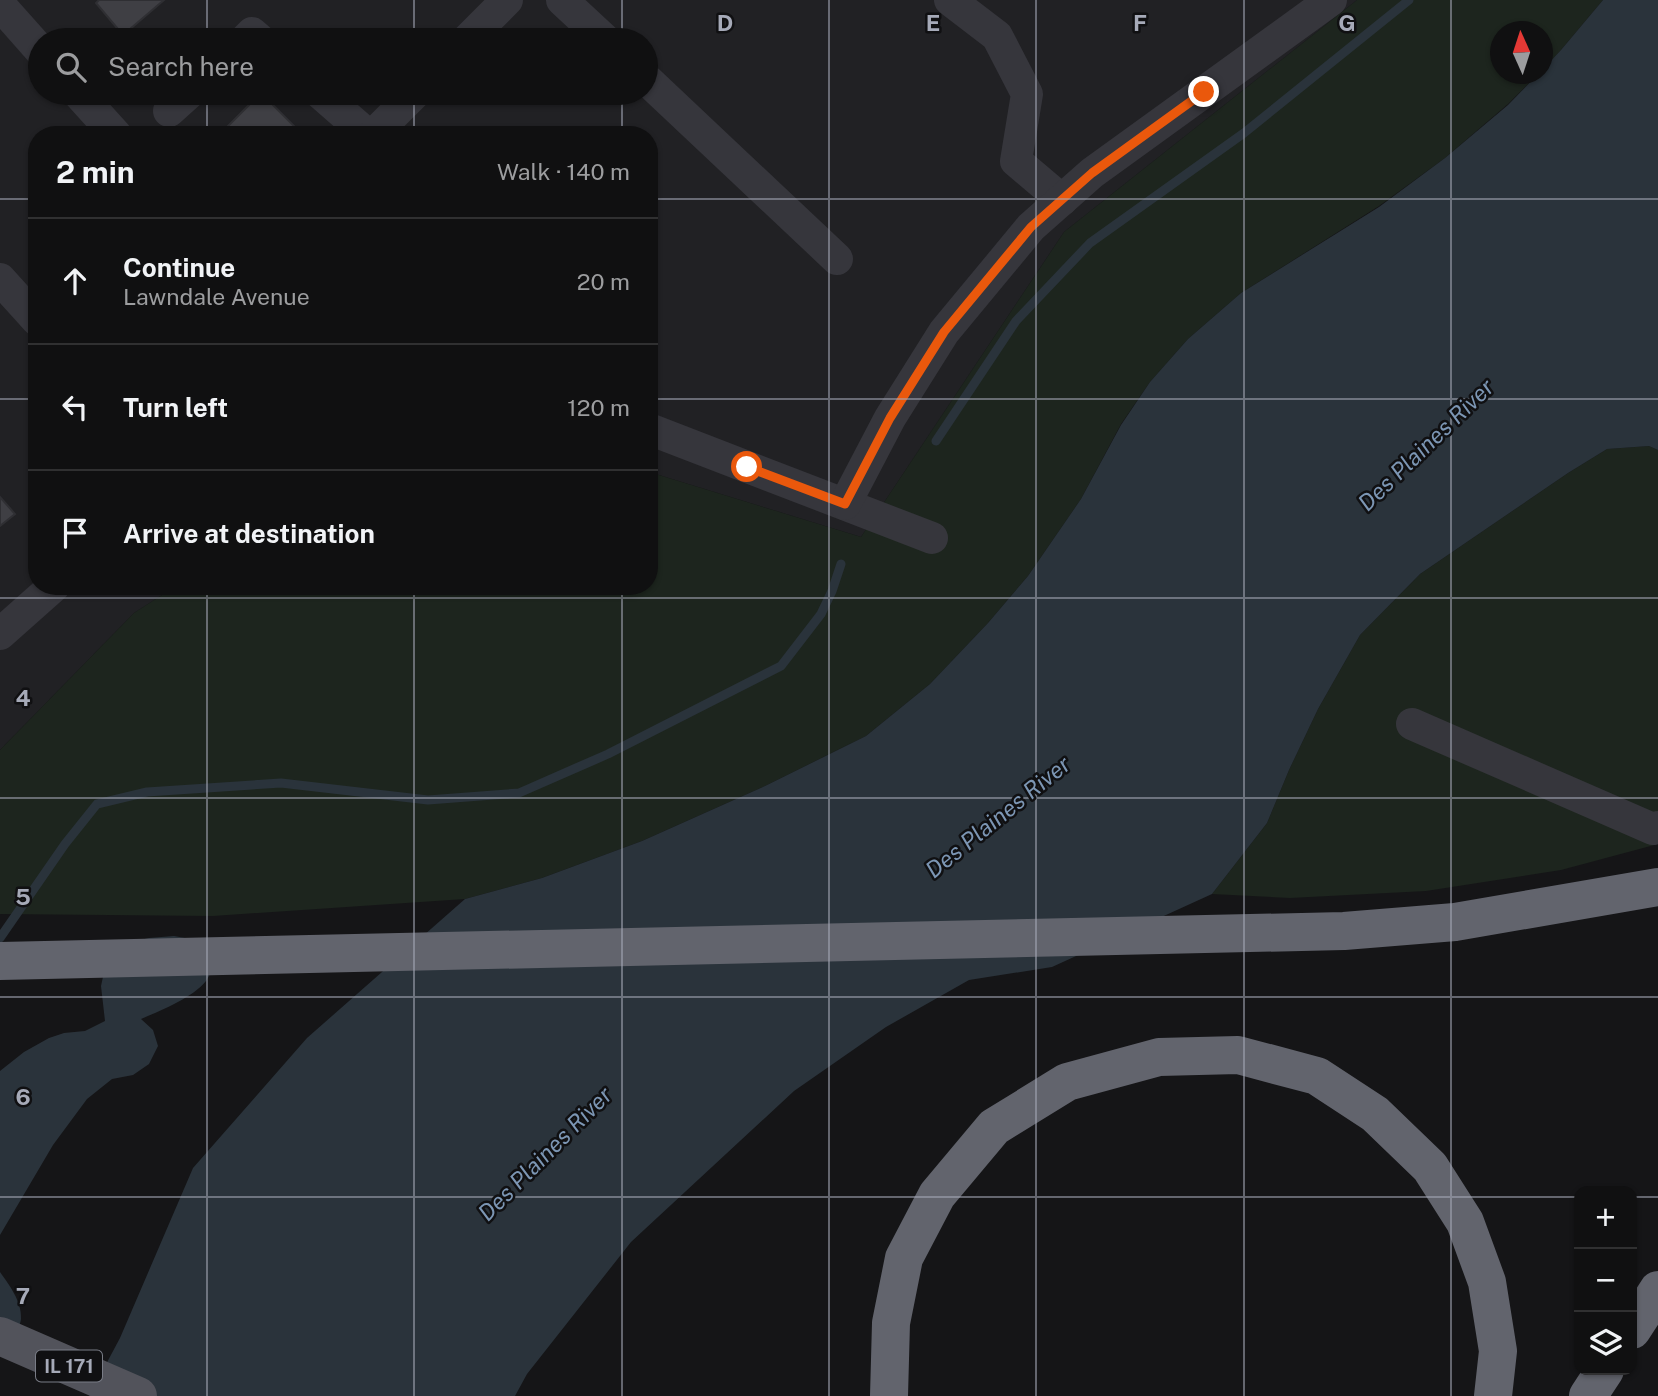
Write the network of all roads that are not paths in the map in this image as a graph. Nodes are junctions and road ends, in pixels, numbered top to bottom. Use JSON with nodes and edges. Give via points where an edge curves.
{"nodes":[{"id":1,"x":507,"y":0,"type":"edge"},
{"id":2,"x":562,"y":0,"type":"edge"},
{"id":3,"x":950,"y":0,"type":"edge"},
{"id":4,"x":1331,"y":0,"type":"edge"},
{"id":5,"x":0,"y":5,"type":"edge"},
{"id":6,"x":479,"y":28,"type":"edge"},
{"id":7,"x":592,"y":28,"type":"edge"},
{"id":8,"x":28,"y":36,"type":"edge"},
{"id":9,"x":658,"y":90,"type":"edge"},
{"id":10,"x":89,"y":105,"type":"edge"},
{"id":11,"x":335,"y":105,"type":"edge"},
{"id":12,"x":402,"y":105,"type":"edge"},
{"id":13,"x":108,"y":126,"type":"edge"},
{"id":14,"x":360,"y":126,"type":"edge"},
{"id":15,"x":380,"y":126,"type":"edge"},
{"id":16,"x":1062,"y":200,"type":"junction"},
{"id":17,"x":836,"y":259,"type":"dead end"},
{"id":18,"x":0,"y":279,"type":"edge"},
{"id":19,"x":28,"y":310,"type":"edge"},
{"id":20,"x":658,"y":432,"type":"edge"},
{"id":21,"x":845,"y":504,"type":"junction"},
{"id":22,"x":932,"y":538,"type":"dead end"},
{"id":23,"x":44,"y":595,"type":"edge"},
{"id":24,"x":0,"y":634,"type":"edge"},
{"id":25,"x":1412,"y":724,"type":"dead end"},
{"id":26,"x":1658,"y":827,"type":"edge"},
{"id":27,"x":1658,"y":887,"type":"edge"},
{"id":28,"x":0,"y":961,"type":"edge"},
{"id":29,"x":1658,"y":1290,"type":"edge"},
{"id":30,"x":1637,"y":1322,"type":"edge"},
{"id":31,"x":0,"y":1336,"type":"edge"},
{"id":32,"x":1602,"y":1375,"type":"edge"},
{"id":33,"x":138,"y":1396,"type":"edge"},
{"id":34,"x":890,"y":1396,"type":"edge"},
{"id":35,"x":1493,"y":1396,"type":"edge"},
{"id":36,"x":1588,"y":1396,"type":"edge"}],
"edges":[{"from":1,"to":6,"type":"street"},
{"from":2,"to":7,"type":"street"},
{"from":3,"to":16,"type":"street","via":[[998,36],[1027,94],[1016,161]]},
{"from":4,"to":16,"type":"street","via":[[1092,173]]},
{"from":5,"to":8,"type":"street"},
{"from":9,"to":17,"type":"street"},
{"from":10,"to":13,"type":"street"},
{"from":11,"to":14,"type":"street"},
{"from":12,"to":15,"type":"street"},
{"from":16,"to":21,"type":"street","via":[[1031,227],[944,332],[890,418]]},
{"from":18,"to":19,"type":"street"},
{"from":20,"to":21,"type":"street"},
{"from":21,"to":22,"type":"street"},
{"from":23,"to":24,"type":"street"},
{"from":25,"to":26,"type":"street","via":[[1653,829]]},
{"from":27,"to":28,"type":"highway","via":[[1455,922],[1344,931]]},
{"from":29,"to":30,"type":"highway"},
{"from":31,"to":33,"type":"main road","number":"IL 171"},
{"from":32,"to":36,"type":"highway"},
{"from":34,"to":35,"type":"highway","via":[[891,1323],[904,1258],[937,1195],[994,1127],[1067,1082],[1158,1057],[1238,1055],[1317,1076],[1375,1114],[1430,1167],[1465,1222],[1487,1282],[1498,1351]]}]}
